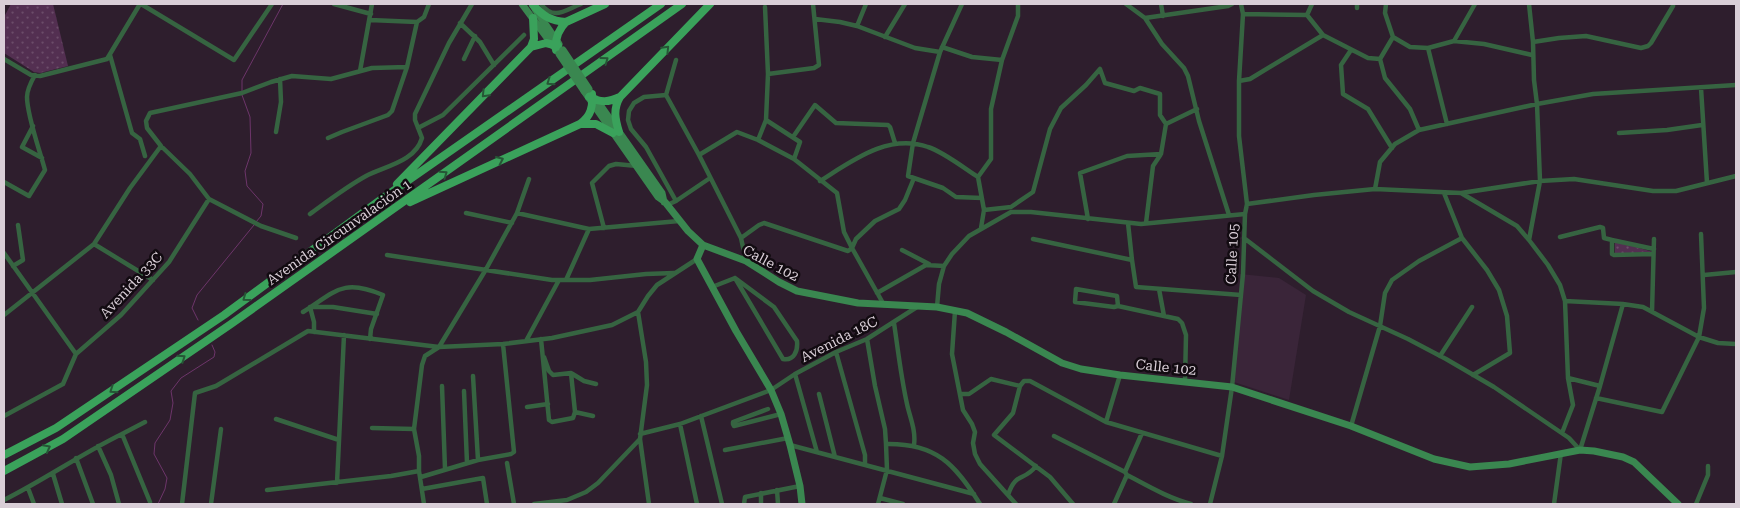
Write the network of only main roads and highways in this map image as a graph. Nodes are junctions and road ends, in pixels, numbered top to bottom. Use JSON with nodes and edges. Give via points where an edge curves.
{"nodes":[{"id":1,"x":522,"y":4,"type":"edge"},
{"id":2,"x":532,"y":4,"type":"edge"},
{"id":3,"x":605,"y":4,"type":"edge"},
{"id":4,"x":661,"y":4,"type":"edge"},
{"id":5,"x":682,"y":4,"type":"edge"},
{"id":6,"x":710,"y":4,"type":"edge"},
{"id":7,"x":532,"y":18,"type":"junction"},
{"id":8,"x":566,"y":22,"type":"junction"},
{"id":9,"x":531,"y":47,"type":"junction"},
{"id":10,"x":557,"y":47,"type":"junction"},
{"id":11,"x":591,"y":96,"type":"junction"},
{"id":12,"x":620,"y":97,"type":"junction"},
{"id":13,"x":580,"y":124,"type":"junction"},
{"id":14,"x":616,"y":132,"type":"junction"},
{"id":15,"x":383,"y":198,"type":"junction"},
{"id":16,"x":666,"y":204,"type":"junction"},
{"id":17,"x":392,"y":210,"type":"junction"},
{"id":18,"x":703,"y":245,"type":"junction"},
{"id":19,"x":4,"y":455,"type":"edge"},
{"id":20,"x":4,"y":471,"type":"edge"},
{"id":21,"x":802,"y":504,"type":"edge"},
{"id":22,"x":1678,"y":504,"type":"edge"}],
"edges":[{"from":1,"to":7,"type":"main road"},
{"from":2,"to":8,"type":"main road","via":[[547,18]]},
{"from":2,"to":10,"type":"main road"},
{"from":3,"to":8,"type":"main road"},
{"from":4,"to":15,"type":"main road","name":"Avenida Circunvalación 1","one_way":true},
{"from":17,"to":5,"type":"main road","name":"Avenida Circunvalación 1","one_way":true},
{"from":12,"to":6,"type":"main road","one_way":true},
{"from":7,"to":9,"type":"main road","via":[[534,39]]},
{"from":7,"to":10,"type":"main road"},
{"from":8,"to":10,"type":"main road","via":[[561,26]]},
{"from":9,"to":10,"type":"main road","via":[[541,44]]},
{"from":9,"to":15,"type":"main road","one_way":true},
{"from":10,"to":11,"type":"main road","name":"Calle 102","bridge":true},
{"from":11,"to":12,"type":"main road","via":[[606,102]]},
{"from":11,"to":13,"type":"main road","via":[[590,113]]},
{"from":11,"to":14,"type":"main road","name":"Calle 102"},
{"from":12,"to":14,"type":"main road","via":[[615,109]]},
{"from":13,"to":14,"type":"main road","via":[[596,124]]},
{"from":17,"to":13,"type":"main road","one_way":true},
{"from":14,"to":16,"type":"main road","name":"Calle 102","via":[[636,166]]},
{"from":14,"to":16,"type":"main road","name":"Calle 102","via":[[662,193]]},
{"from":15,"to":19,"type":"main road","name":"Avenida Circunvalación 1","one_way":true,"via":[[224,315],[56,428]]},
{"from":16,"to":18,"type":"main road","name":"Calle 102"},
{"from":20,"to":17,"type":"main road","name":"Avenida Circunvalación 1","one_way":true,"via":[[63,439]]},
{"from":18,"to":21,"type":"main road","via":[[697,259],[771,390],[781,414]]},
{"from":18,"to":22,"type":"main road","name":"Calle 102","via":[[746,261],[797,291],[858,303],[937,307],[967,313],[1062,364],[1120,375],[1232,387],[1351,426],[1434,459],[1470,467],[1509,464],[1580,450],[1623,457],[1634,462]]}]}
